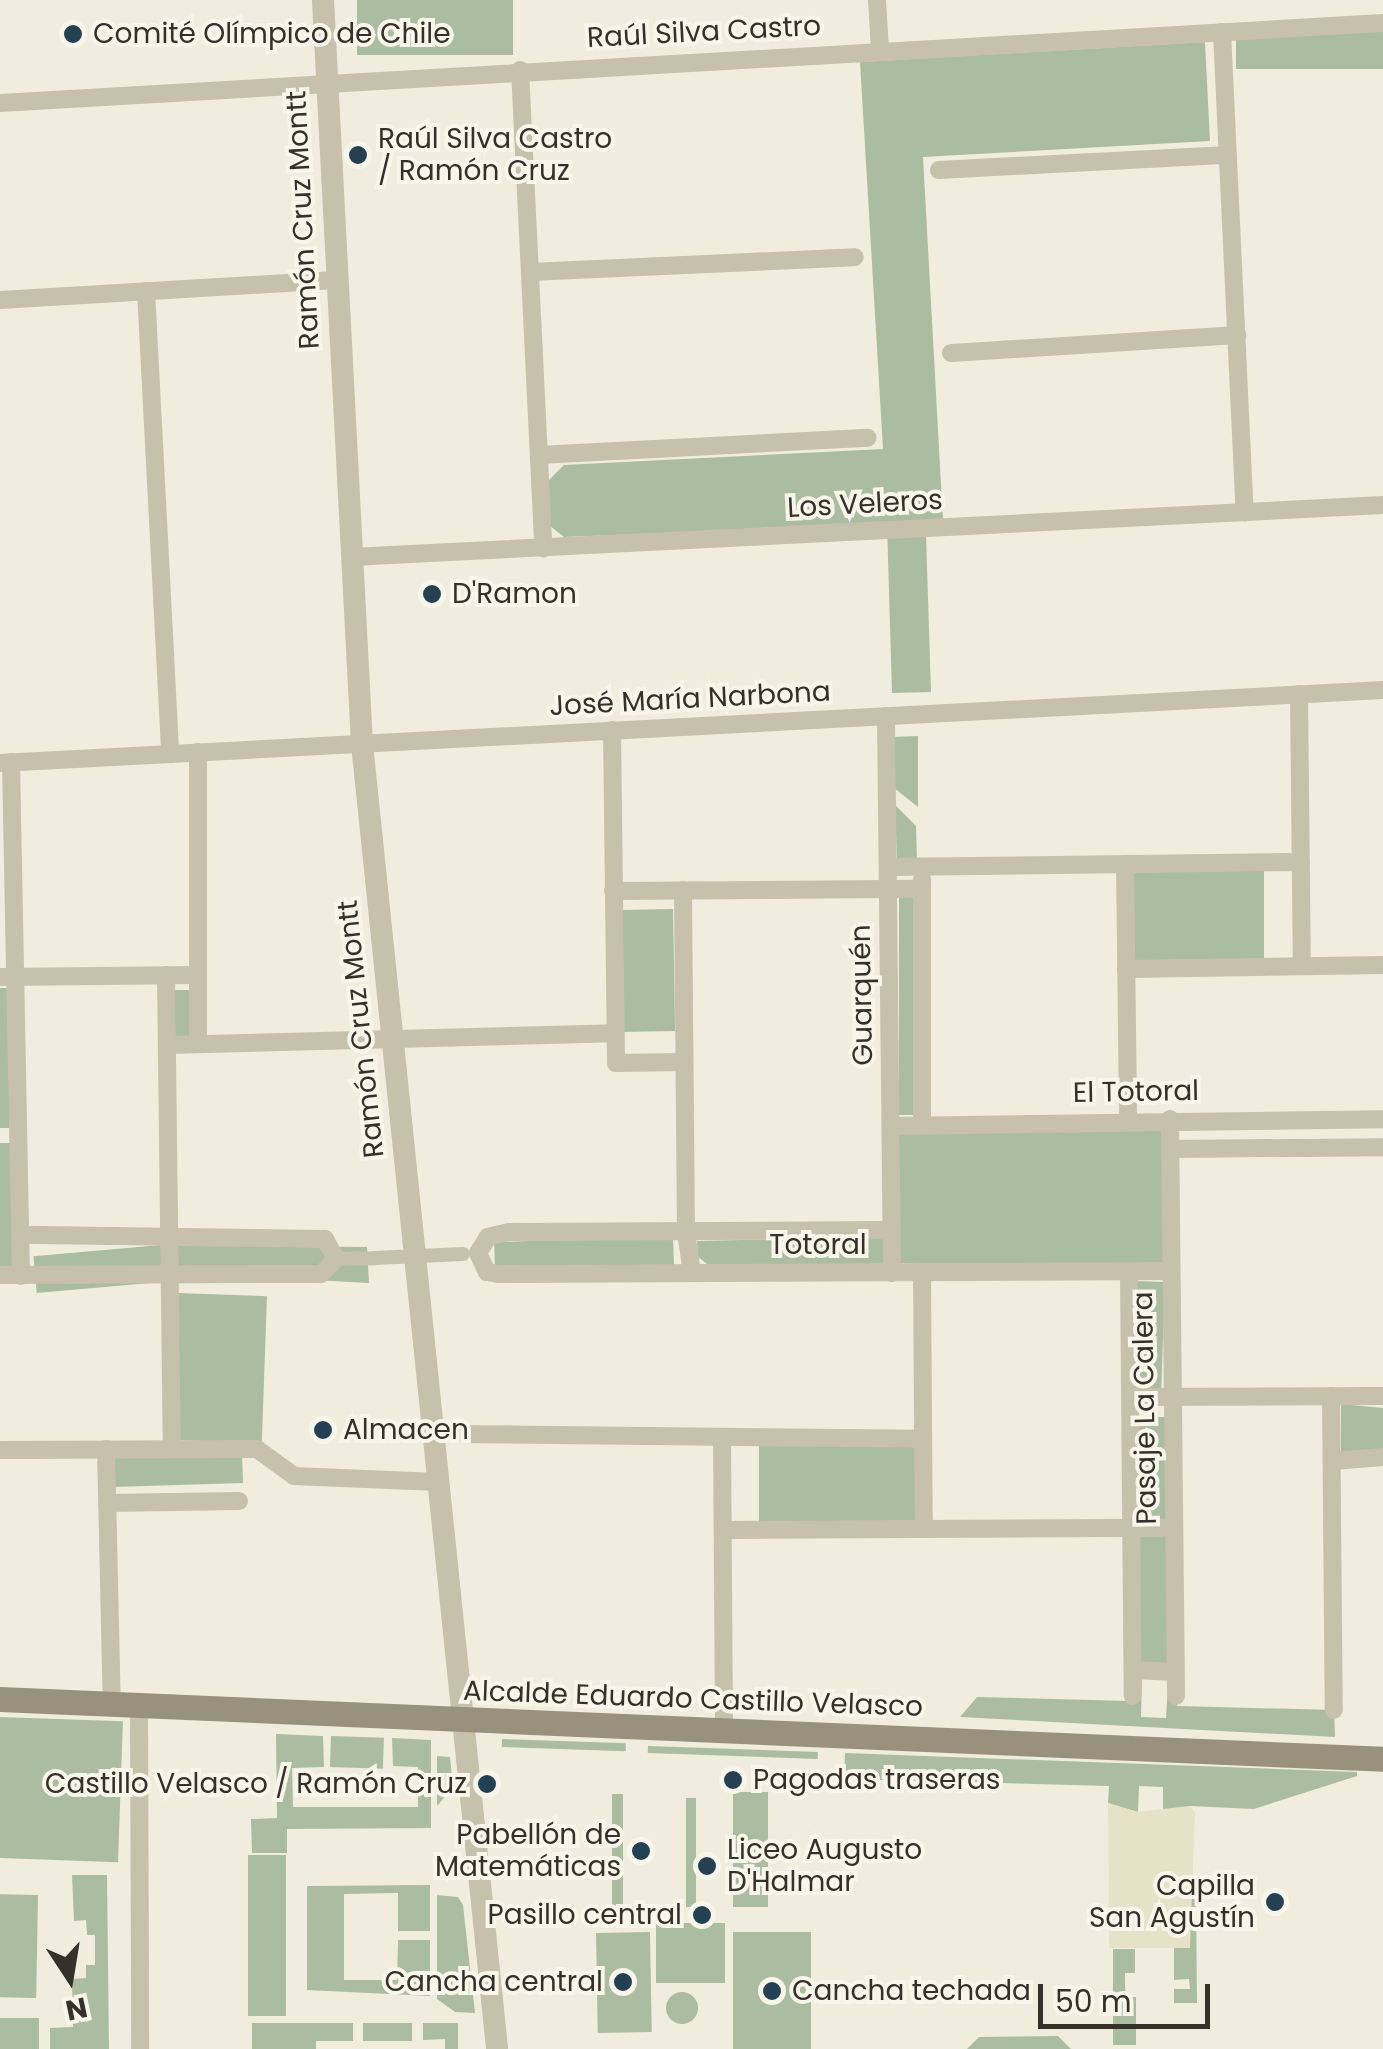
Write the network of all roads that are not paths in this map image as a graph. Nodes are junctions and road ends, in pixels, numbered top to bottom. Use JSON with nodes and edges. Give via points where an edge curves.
{"nodes":[{"id":1,"x":322,"y":0,"type":"edge"},
{"id":2,"x":877,"y":0,"type":"edge"},
{"id":3,"x":1383,"y":23,"type":"edge"},
{"id":4,"x":1222,"y":32,"type":"junction"},
{"id":5,"x":880,"y":50,"type":"junction"},
{"id":6,"x":520,"y":70,"type":"junction"},
{"id":7,"x":327,"y":83,"type":"junction"},
{"id":8,"x":0,"y":103,"type":"edge"},
{"id":9,"x":1228,"y":156,"type":"junction"},
{"id":10,"x":939,"y":170,"type":"dead end"},
{"id":11,"x":854,"y":257,"type":"dead end"},
{"id":12,"x":530,"y":272,"type":"junction"},
{"id":13,"x":336,"y":280,"type":"junction"},
{"id":14,"x":146,"y":291,"type":"junction"},
{"id":15,"x":0,"y":300,"type":"edge"},
{"id":16,"x":1237,"y":335,"type":"junction"},
{"id":17,"x":951,"y":353,"type":"dead end"},
{"id":18,"x":868,"y":438,"type":"dead end"},
{"id":19,"x":539,"y":455,"type":"junction"},
{"id":20,"x":1383,"y":505,"type":"edge"},
{"id":21,"x":1246,"y":512,"type":"junction"},
{"id":22,"x":543,"y":548,"type":"junction"},
{"id":23,"x":351,"y":557,"type":"junction"},
{"id":24,"x":1383,"y":690,"type":"edge"},
{"id":25,"x":1299,"y":694,"type":"junction"},
{"id":26,"x":886,"y":716,"type":"junction"},
{"id":27,"x":612,"y":730,"type":"junction"},
{"id":28,"x":362,"y":744,"type":"junction"},
{"id":29,"x":198,"y":752,"type":"junction"},
{"id":30,"x":170,"y":754,"type":"junction"},
{"id":31,"x":6,"y":762,"type":"edge"},
{"id":32,"x":1301,"y":862,"type":"junction"},
{"id":33,"x":1125,"y":864,"type":"junction"},
{"id":34,"x":922,"y":866,"type":"junction"},
{"id":35,"x":888,"y":867,"type":"junction"},
{"id":36,"x":922,"y":889,"type":"junction"},
{"id":37,"x":614,"y":890,"type":"junction"},
{"id":38,"x":682,"y":890,"type":"junction"},
{"id":39,"x":888,"y":890,"type":"junction"},
{"id":40,"x":1383,"y":965,"type":"edge"},
{"id":41,"x":1302,"y":966,"type":"junction"},
{"id":42,"x":1126,"y":968,"type":"junction"},
{"id":43,"x":166,"y":975,"type":"junction"},
{"id":44,"x":198,"y":975,"type":"junction"},
{"id":45,"x":20,"y":976,"type":"junction"},
{"id":46,"x":0,"y":977,"type":"edge"},
{"id":47,"x":615,"y":1033,"type":"junction"},
{"id":48,"x":392,"y":1040,"type":"junction"},
{"id":49,"x":198,"y":1044,"type":"junction"},
{"id":50,"x":167,"y":1045,"type":"junction"},
{"id":51,"x":684,"y":1062,"type":"junction"},
{"id":52,"x":1128,"y":1119,"type":"junction"},
{"id":53,"x":1170,"y":1119,"type":"junction"},
{"id":54,"x":1383,"y":1119,"type":"edge"},
{"id":55,"x":922,"y":1125,"type":"junction"},
{"id":56,"x":891,"y":1126,"type":"junction"},
{"id":57,"x":0,"y":1136,"type":"edge"},
{"id":58,"x":21,"y":1136,"type":"junction"},
{"id":59,"x":1383,"y":1147,"type":"edge"},
{"id":60,"x":1170,"y":1149,"type":"junction"},
{"id":61,"x":892,"y":1230,"type":"junction"},
{"id":62,"x":686,"y":1232,"type":"junction"},
{"id":63,"x":21,"y":1236,"type":"junction"},
{"id":64,"x":170,"y":1238,"type":"junction"},
{"id":65,"x":470,"y":1253,"type":"junction"},
{"id":66,"x":336,"y":1259,"type":"junction"},
{"id":67,"x":1171,"y":1271,"type":"junction"},
{"id":68,"x":892,"y":1272,"type":"junction"},
{"id":69,"x":922,"y":1272,"type":"junction"},
{"id":70,"x":1129,"y":1272,"type":"junction"},
{"id":71,"x":692,"y":1274,"type":"junction"},
{"id":72,"x":0,"y":1275,"type":"edge"},
{"id":73,"x":21,"y":1276,"type":"junction"},
{"id":74,"x":170,"y":1276,"type":"junction"},
{"id":75,"x":1173,"y":1396,"type":"junction"},
{"id":76,"x":1332,"y":1396,"type":"junction"},
{"id":77,"x":1383,"y":1396,"type":"edge"},
{"id":78,"x":1130,"y":1397,"type":"junction"},
{"id":79,"x":458,"y":1434,"type":"dead end"},
{"id":80,"x":722,"y":1437,"type":"junction"},
{"id":81,"x":923,"y":1438,"type":"junction"},
{"id":82,"x":0,"y":1450,"type":"edge"},
{"id":83,"x":106,"y":1450,"type":"junction"},
{"id":84,"x":172,"y":1450,"type":"junction"},
{"id":85,"x":1383,"y":1456,"type":"edge"},
{"id":86,"x":1333,"y":1461,"type":"junction"},
{"id":87,"x":438,"y":1482,"type":"junction"},
{"id":88,"x":239,"y":1502,"type":"dead end"},
{"id":89,"x":107,"y":1503,"type":"junction"},
{"id":90,"x":1132,"y":1528,"type":"junction"},
{"id":91,"x":1174,"y":1528,"type":"junction"},
{"id":92,"x":924,"y":1529,"type":"junction"},
{"id":93,"x":723,"y":1530,"type":"junction"},
{"id":94,"x":1133,"y":1670,"type":"junction"},
{"id":95,"x":1175,"y":1672,"type":"junction"},
{"id":96,"x":1133,"y":1696,"type":"dead end"},
{"id":97,"x":1176,"y":1696,"type":"dead end"},
{"id":98,"x":0,"y":1699,"type":"edge"},
{"id":99,"x":112,"y":1704,"type":"junction"},
{"id":100,"x":139,"y":1705,"type":"junction"},
{"id":101,"x":1334,"y":1710,"type":"dead end"},
{"id":102,"x":464,"y":1719,"type":"junction"},
{"id":103,"x":724,"y":1730,"type":"junction"},
{"id":104,"x":1383,"y":1759,"type":"edge"},
{"id":105,"x":140,"y":2049,"type":"edge"},
{"id":106,"x":497,"y":2049,"type":"edge"}],
"edges":[{"from":1,"to":7,"type":"street","name":"Ramón Cruz Montt"},
{"from":2,"to":5,"type":"street"},
{"from":3,"to":4,"type":"street","name":"Raúl Silva Castro"},
{"from":4,"to":5,"type":"street","name":"Raúl Silva Castro"},
{"from":4,"to":9,"type":"street"},
{"from":5,"to":6,"type":"street","name":"Raúl Silva Castro"},
{"from":6,"to":7,"type":"street","name":"Raúl Silva Castro"},
{"from":6,"to":12,"type":"street"},
{"from":7,"to":8,"type":"street","name":"Raúl Silva Castro"},
{"from":7,"to":13,"type":"street","name":"Ramón Cruz Montt"},
{"from":9,"to":10,"type":"street"},
{"from":9,"to":16,"type":"street"},
{"from":11,"to":12,"type":"street"},
{"from":12,"to":19,"type":"street"},
{"from":13,"to":14,"type":"street"},
{"from":13,"to":23,"type":"street","name":"Ramón Cruz Montt"},
{"from":14,"to":15,"type":"street"},
{"from":14,"to":30,"type":"street"},
{"from":16,"to":17,"type":"street"},
{"from":16,"to":21,"type":"street"},
{"from":18,"to":19,"type":"street"},
{"from":19,"to":22,"type":"street"},
{"from":20,"to":21,"type":"street","name":"Los Veleros"},
{"from":21,"to":22,"type":"street","name":"Los Veleros"},
{"from":22,"to":23,"type":"street","name":"Los Veleros"},
{"from":23,"to":28,"type":"street","name":"Ramón Cruz Montt"},
{"from":24,"to":25,"type":"street","name":"José María Narbona"},
{"from":25,"to":26,"type":"street","name":"José María Narbona"},
{"from":25,"to":32,"type":"street"},
{"from":26,"to":27,"type":"street","name":"José María Narbona"},
{"from":26,"to":35,"type":"street","name":"Guarquén"},
{"from":27,"to":28,"type":"street","name":"José María Narbona"},
{"from":27,"to":37,"type":"street"},
{"from":28,"to":29,"type":"street","name":"José María Narbona"},
{"from":28,"to":48,"type":"street","name":"Ramón Cruz Montt"},
{"from":29,"to":30,"type":"street","name":"José María Narbona"},
{"from":29,"to":44,"type":"street"},
{"from":30,"to":31,"type":"street","name":"José María Narbona"},
{"from":31,"to":45,"type":"street","via":[[12,954]]},
{"from":32,"to":33,"type":"street"},
{"from":32,"to":41,"type":"street"},
{"from":33,"to":34,"type":"street"},
{"from":33,"to":42,"type":"street"},
{"from":34,"to":35,"type":"street"},
{"from":34,"to":36,"type":"street"},
{"from":35,"to":39,"type":"street","name":"Guarquén"},
{"from":36,"to":39,"type":"street"},
{"from":36,"to":55,"type":"street"},
{"from":37,"to":38,"type":"street"},
{"from":37,"to":47,"type":"street"},
{"from":38,"to":39,"type":"street"},
{"from":38,"to":51,"type":"street"},
{"from":39,"to":56,"type":"street","name":"Guarquén"},
{"from":40,"to":41,"type":"street"},
{"from":41,"to":42,"type":"street"},
{"from":42,"to":52,"type":"street"},
{"from":43,"to":44,"type":"street"},
{"from":43,"to":45,"type":"street"},
{"from":43,"to":50,"type":"street"},
{"from":44,"to":49,"type":"street"},
{"from":45,"to":46,"type":"street"},
{"from":45,"to":58,"type":"street"},
{"from":47,"to":48,"type":"street"},
{"from":47,"to":51,"type":"street","via":[[616,1063]]},
{"from":48,"to":49,"type":"street"},
{"from":48,"to":87,"type":"street","name":"Ramón Cruz Montt"},
{"from":49,"to":50,"type":"street"},
{"from":50,"to":64,"type":"street"},
{"from":51,"to":62,"type":"street"},
{"from":52,"to":53,"type":"street","name":"El Totoral"},
{"from":52,"to":55,"type":"street","name":"El Totoral"},
{"from":53,"to":54,"type":"street","name":"El Totoral"},
{"from":53,"to":60,"type":"street","name":"Pasaje La Calera"},
{"from":55,"to":56,"type":"street","name":"El Totoral"},
{"from":56,"to":61,"type":"street","name":"Guarquén"},
{"from":57,"to":58,"type":"street"},
{"from":58,"to":63,"type":"street"},
{"from":59,"to":60,"type":"street"},
{"from":60,"to":67,"type":"street","name":"Pasaje La Calera"},
{"from":61,"to":62,"type":"street","name":"Totoral"},
{"from":61,"to":68,"type":"street","name":"Guarquén"},
{"from":62,"to":65,"type":"street","name":"Totoral","via":[[509,1232],[479,1242]]},
{"from":62,"to":71,"type":"street"},
{"from":63,"to":64,"type":"street","name":"Totoral"},
{"from":63,"to":73,"type":"street"},
{"from":64,"to":66,"type":"street","name":"Totoral","via":[[325,1239]]},
{"from":64,"to":74,"type":"street"},
{"from":65,"to":66,"type":"street","name":"Totoral","bridge":true},
{"from":65,"to":71,"type":"street","name":"Totoral","via":[[498,1274]]},
{"from":66,"to":74,"type":"street","name":"Totoral","via":[[321,1274]]},
{"from":67,"to":70,"type":"street","name":"Totoral"},
{"from":67,"to":75,"type":"street","name":"Pasaje La Calera"},
{"from":68,"to":69,"type":"street","name":"Totoral"},
{"from":68,"to":71,"type":"street","name":"Totoral"},
{"from":69,"to":70,"type":"street","name":"Totoral"},
{"from":69,"to":81,"type":"street"},
{"from":70,"to":78,"type":"street","name":"Pasaje La Calera"},
{"from":72,"to":73,"type":"street","name":"Totoral"},
{"from":73,"to":74,"type":"street","name":"Totoral"},
{"from":74,"to":84,"type":"street"},
{"from":75,"to":76,"type":"street"},
{"from":75,"to":78,"type":"street"},
{"from":75,"to":91,"type":"street","name":"Pasaje La Calera"},
{"from":76,"to":77,"type":"street"},
{"from":76,"to":86,"type":"street"},
{"from":78,"to":90,"type":"street","name":"Pasaje La Calera"},
{"from":79,"to":80,"type":"street"},
{"from":80,"to":81,"type":"street"},
{"from":80,"to":93,"type":"street"},
{"from":81,"to":92,"type":"street"},
{"from":82,"to":83,"type":"street"},
{"from":83,"to":84,"type":"street"},
{"from":83,"to":89,"type":"street"},
{"from":84,"to":87,"type":"street","via":[[257,1449],[294,1476]]},
{"from":85,"to":86,"type":"street"},
{"from":86,"to":101,"type":"street"},
{"from":87,"to":102,"type":"street","name":"Ramón Cruz Montt"},
{"from":88,"to":89,"type":"street"},
{"from":89,"to":99,"type":"street"},
{"from":90,"to":91,"type":"street"},
{"from":90,"to":92,"type":"street"},
{"from":90,"to":94,"type":"street","name":"Pasaje La Calera"},
{"from":91,"to":95,"type":"street","name":"Pasaje La Calera"},
{"from":92,"to":93,"type":"street"},
{"from":93,"to":103,"type":"street"},
{"from":94,"to":95,"type":"street"},
{"from":94,"to":96,"type":"street","name":"Pasaje La Calera"},
{"from":95,"to":97,"type":"street","name":"Pasaje La Calera"},
{"from":98,"to":99,"type":"main road","name":"Alcalde Eduardo Castillo Velasco"},
{"from":99,"to":100,"type":"main road","name":"Alcalde Eduardo Castillo Velasco"},
{"from":100,"to":102,"type":"main road","name":"Alcalde Eduardo Castillo Velasco"},
{"from":100,"to":105,"type":"street"},
{"from":102,"to":103,"type":"main road","name":"Alcalde Eduardo Castillo Velasco"},
{"from":102,"to":106,"type":"street","name":"Ramón Cruz Montt"},
{"from":103,"to":104,"type":"main road","name":"Alcalde Eduardo Castillo Velasco"}]}
